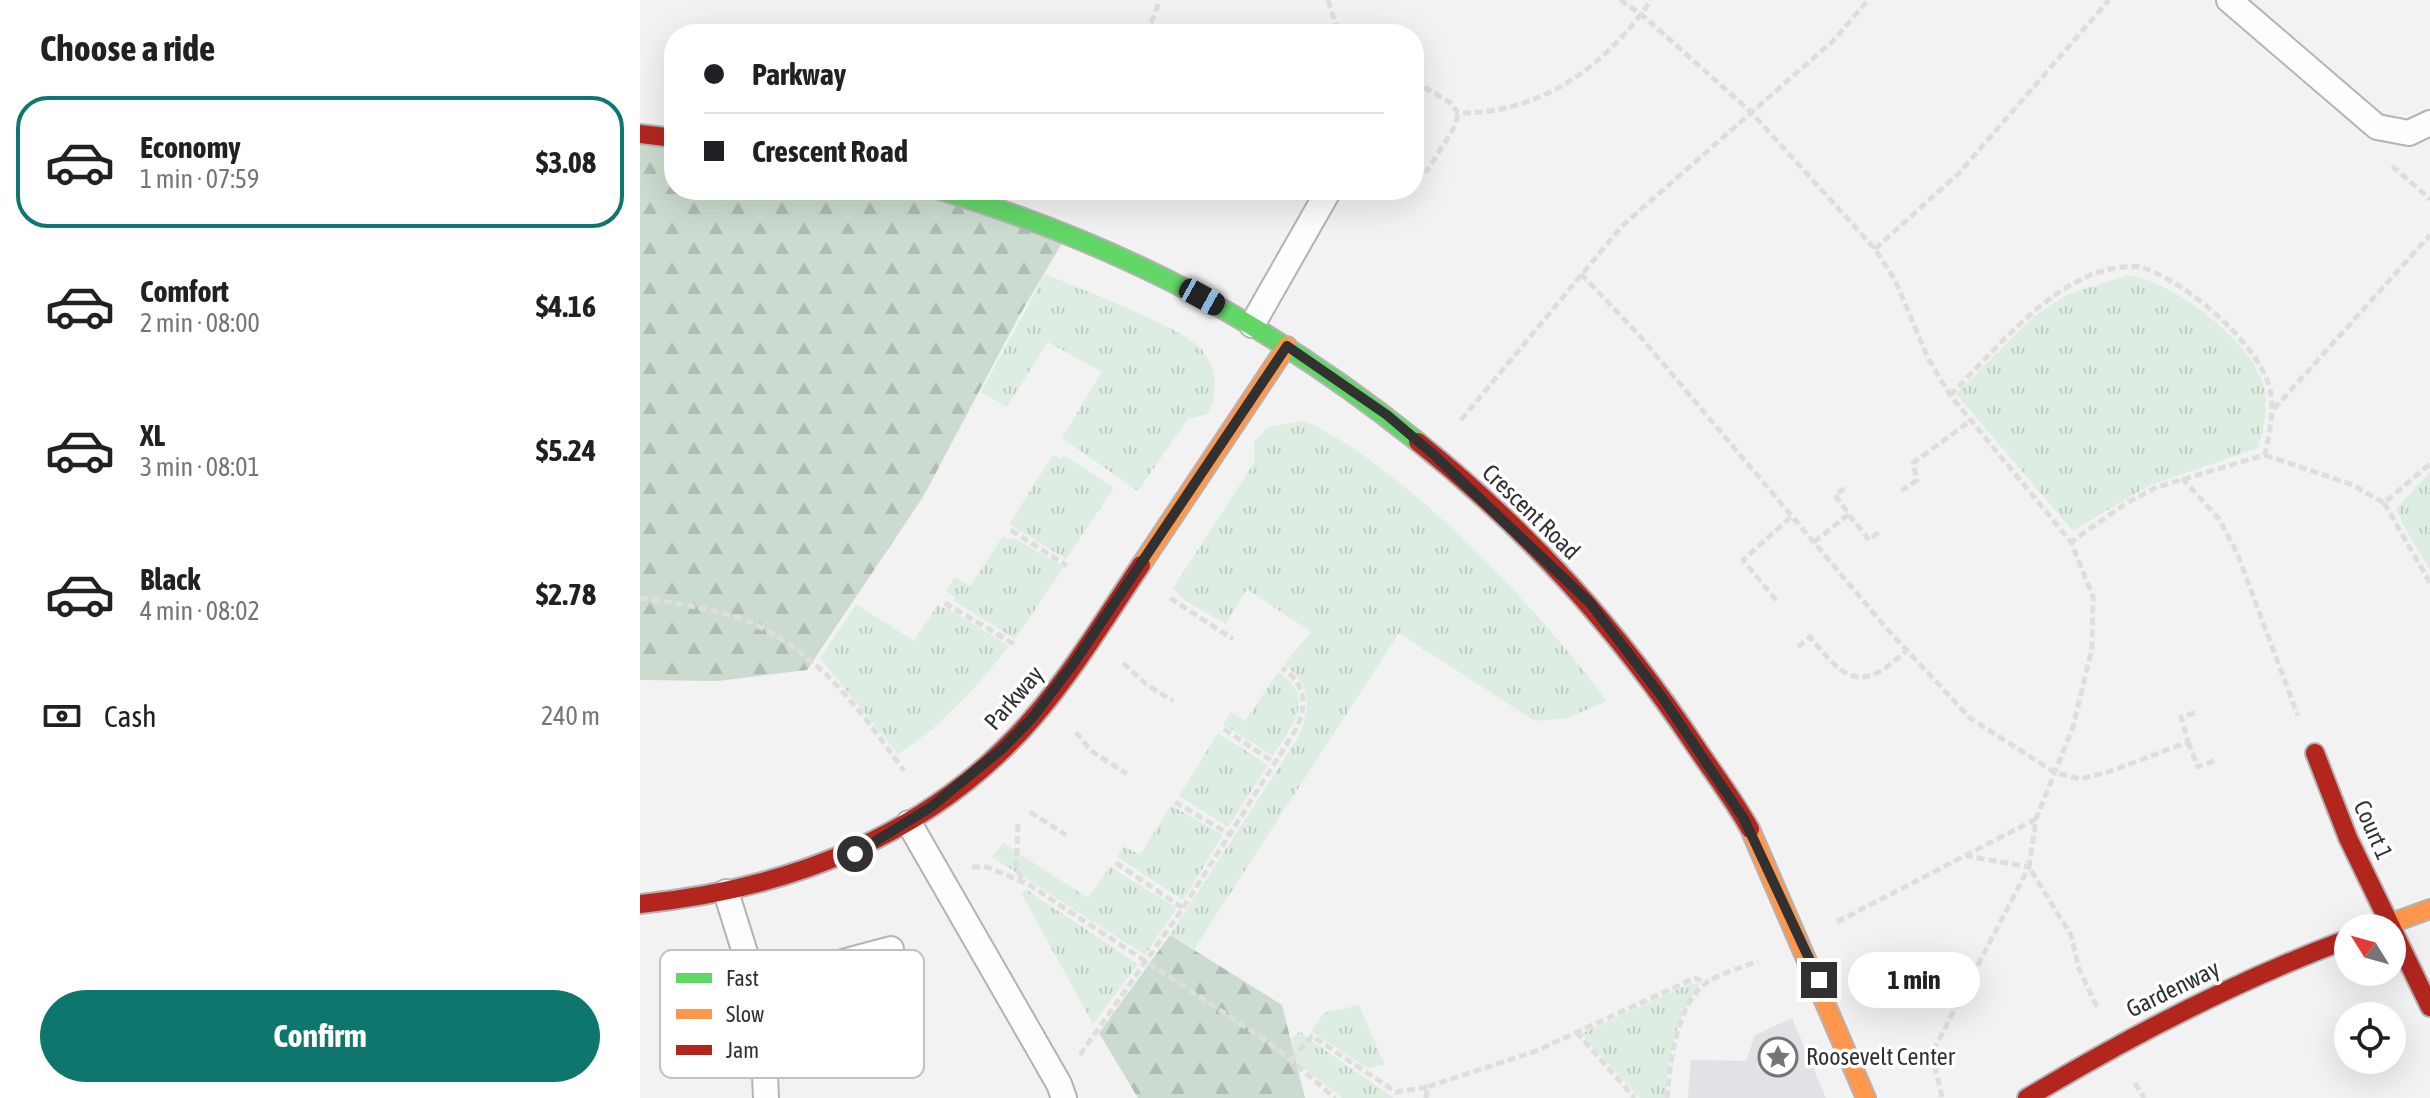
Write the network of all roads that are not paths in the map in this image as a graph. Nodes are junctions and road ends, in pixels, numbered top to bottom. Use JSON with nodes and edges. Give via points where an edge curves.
{"nodes":[{"id":1,"x":2229,"y":0,"type":"edge"},
{"id":2,"x":2430,"y":123,"type":"edge"},
{"id":3,"x":640,"y":134,"type":"edge"},
{"id":4,"x":664,"y":137,"type":"edge"},
{"id":5,"x":975,"y":200,"type":"edge"},
{"id":6,"x":1323,"y":200,"type":"edge"},
{"id":7,"x":1252,"y":325,"type":"junction"},
{"id":8,"x":1287,"y":346,"type":"junction"},
{"id":9,"x":2315,"y":753,"type":"road end"},
{"id":10,"x":909,"y":823,"type":"junction"},
{"id":11,"x":726,"y":892,"type":"junction"},
{"id":12,"x":640,"y":904,"type":"edge"},
{"id":13,"x":2430,"y":909,"type":"edge"},
{"id":14,"x":2379,"y":914,"type":"edge"},
{"id":15,"x":2406,"y":918,"type":"edge"},
{"id":16,"x":2334,"y":945,"type":"edge"},
{"id":17,"x":891,"y":949,"type":"dead end"},
{"id":18,"x":745,"y":950,"type":"edge"},
{"id":19,"x":887,"y":950,"type":"edge"},
{"id":20,"x":2406,"y":965,"type":"edge"},
{"id":21,"x":2430,"y":1007,"type":"edge"},
{"id":22,"x":765,"y":1078,"type":"edge"},
{"id":23,"x":766,"y":1098,"type":"edge"},
{"id":24,"x":1064,"y":1098,"type":"edge"},
{"id":25,"x":1866,"y":1098,"type":"edge"},
{"id":26,"x":2027,"y":1098,"type":"edge"}],
"edges":[{"from":1,"to":2,"type":"lane","via":[[2377,127],[2409,133]]},
{"from":3,"to":4,"type":"street"},
{"from":5,"to":7,"type":"street","name":"Crescent Road","via":[[1027,215],[1152,270]]},
{"from":6,"to":7,"type":"lane"},
{"from":7,"to":8,"type":"street","name":"Crescent Road"},
{"from":8,"to":10,"type":"street","name":"Parkway","via":[[1048,697],[1002,749]]},
{"from":8,"to":25,"type":"street","name":"Crescent Road","via":[[1433,454],[1590,603],[1662,697],[1744,819],[1838,1023]]},
{"from":9,"to":14,"type":"street","name":"Court 1"},
{"from":10,"to":11,"type":"street","name":"Parkway","via":[[855,854]]},
{"from":10,"to":24,"type":"lane"},
{"from":11,"to":12,"type":"street","name":"Parkway"},
{"from":11,"to":18,"type":"lane"},
{"from":13,"to":15,"type":"street"},
{"from":16,"to":26,"type":"street","name":"Gardenway","via":[[2188,1007]]},
{"from":17,"to":19,"type":"lane"},
{"from":20,"to":21,"type":"street","name":"Court 1"},
{"from":22,"to":23,"type":"lane"}]}
